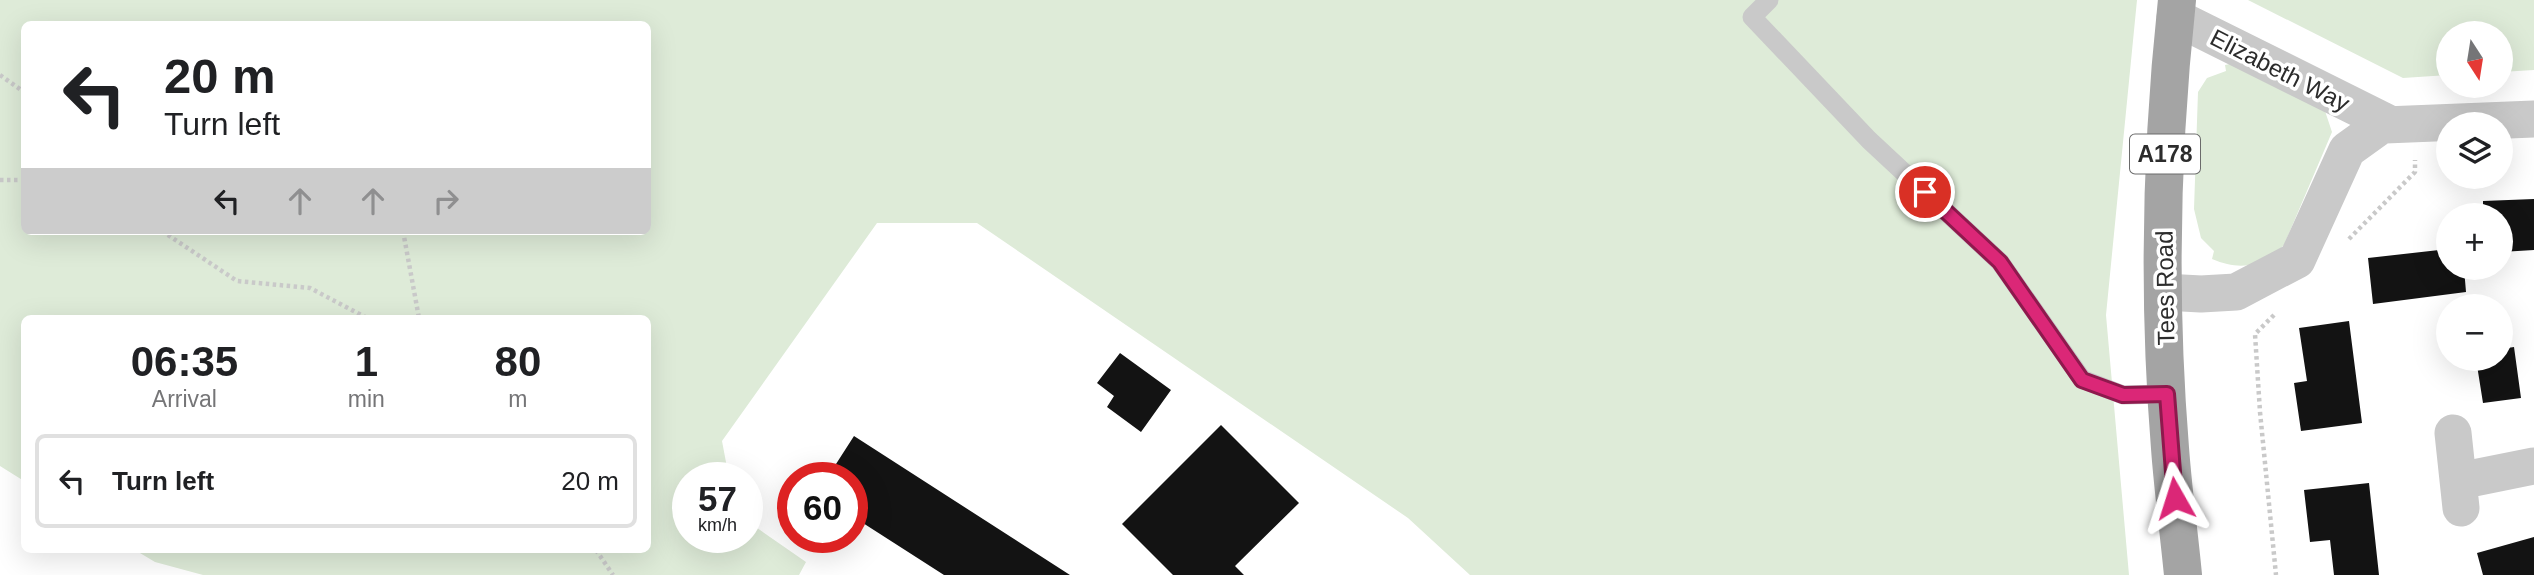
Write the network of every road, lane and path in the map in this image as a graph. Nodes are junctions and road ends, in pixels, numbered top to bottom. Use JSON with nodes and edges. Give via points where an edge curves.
{"nodes":[{"id":1,"x":1769,"y":0,"type":"edge"},
{"id":2,"x":2176,"y":8,"type":"edge"},
{"id":3,"x":0,"y":75,"type":"edge"},
{"id":4,"x":21,"y":90,"type":"edge"},
{"id":5,"x":2534,"y":119,"type":"edge"},
{"id":6,"x":2399,"y":123,"type":"junction"},
{"id":7,"x":0,"y":180,"type":"edge"},
{"id":8,"x":21,"y":180,"type":"edge"},
{"id":9,"x":168,"y":235,"type":"edge"},
{"id":10,"x":404,"y":235,"type":"edge"},
{"id":11,"x":2340,"y":248,"type":"dead end"},
{"id":12,"x":2164,"y":292,"type":"junction"},
{"id":13,"x":2283,"y":306,"type":"dead end"},
{"id":14,"x":361,"y":315,"type":"edge"},
{"id":15,"x":418,"y":315,"type":"edge"},
{"id":16,"x":2167,"y":394,"type":"junction"},
{"id":17,"x":2453,"y":433,"type":"dead end"},
{"id":18,"x":2534,"y":466,"type":"edge"},
{"id":19,"x":598,"y":553,"type":"edge"},
{"id":20,"x":613,"y":575,"type":"edge"},
{"id":21,"x":2183,"y":575,"type":"edge"},
{"id":22,"x":2276,"y":575,"type":"edge"}],
"edges":[{"from":1,"to":16,"type":"lane","via":[[1752,17],[1869,140],[2000,262],[2082,380],[2123,395]]},
{"from":2,"to":6,"type":"street","name":"Elizabeth Way"},
{"from":2,"to":12,"type":"main road","name":"Tees Road","number":"A178","via":[[2165,151]]},
{"from":3,"to":4,"type":"path"},
{"from":5,"to":6,"type":"street","name":"Elizabeth Way"},
{"from":6,"to":11,"type":"path","via":[[2415,172]]},
{"from":6,"to":12,"type":"street","name":"Elizabeth Way","via":[[2347,150],[2297,260],[2236,292]]},
{"from":7,"to":8,"type":"path"},
{"from":9,"to":14,"type":"path","via":[[237,281],[310,288]]},
{"from":10,"to":15,"type":"path"},
{"from":12,"to":16,"type":"main road","name":"Tees Road","number":"A178"},
{"from":13,"to":22,"type":"path","via":[[2255,334]]},
{"from":16,"to":21,"type":"main road","name":"Tees Road","number":"A178"},
{"from":17,"to":18,"type":"street","via":[[2460,494]]},
{"from":19,"to":20,"type":"path"}]}
